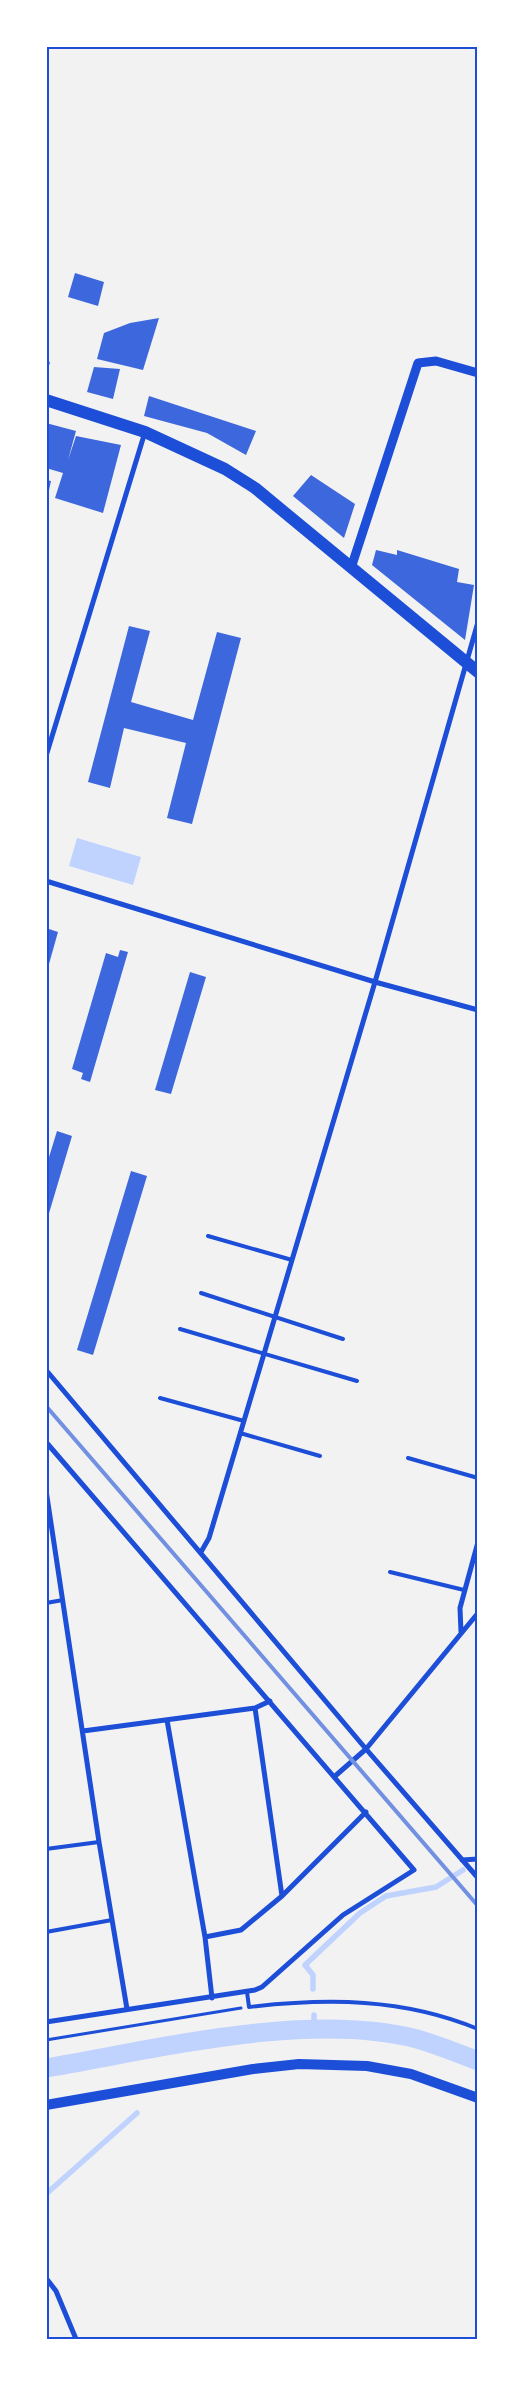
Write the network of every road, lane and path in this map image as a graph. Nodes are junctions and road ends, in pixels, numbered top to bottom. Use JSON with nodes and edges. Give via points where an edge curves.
{"nodes":[{"id":1,"x":478,"y":372,"type":"edge"},
{"id":2,"x":46,"y":400,"type":"edge"},
{"id":3,"x":145,"y":432,"type":"junction"},
{"id":4,"x":351,"y":568,"type":"junction"},
{"id":5,"x":478,"y":622,"type":"edge"},
{"id":6,"x":466,"y":662,"type":"junction"},
{"id":7,"x":478,"y":672,"type":"edge"},
{"id":8,"x":46,"y":756,"type":"edge"},
{"id":9,"x":46,"y":881,"type":"edge"},
{"id":10,"x":375,"y":982,"type":"junction"},
{"id":11,"x":478,"y":1010,"type":"edge"},
{"id":12,"x":208,"y":1236,"type":"dead end"},
{"id":13,"x":292,"y":1260,"type":"junction"},
{"id":14,"x":201,"y":1293,"type":"dead end"},
{"id":15,"x":275,"y":1316,"type":"junction"},
{"id":16,"x":180,"y":1329,"type":"dead end"},
{"id":17,"x":344,"y":1339,"type":"dead end"},
{"id":18,"x":264,"y":1354,"type":"junction"},
{"id":19,"x":46,"y":1370,"type":"edge"},
{"id":20,"x":357,"y":1380,"type":"dead end"},
{"id":21,"x":160,"y":1398,"type":"dead end"},
{"id":22,"x":244,"y":1421,"type":"junction"},
{"id":23,"x":240,"y":1433,"type":"junction"},
{"id":24,"x":46,"y":1442,"type":"edge"},
{"id":25,"x":320,"y":1456,"type":"dead end"},
{"id":26,"x":408,"y":1458,"type":"dead end"},
{"id":27,"x":478,"y":1478,"type":"edge"},
{"id":28,"x":46,"y":1490,"type":"edge"},
{"id":29,"x":478,"y":1542,"type":"edge"},
{"id":30,"x":201,"y":1552,"type":"junction"},
{"id":31,"x":390,"y":1572,"type":"dead end"},
{"id":32,"x":464,"y":1590,"type":"junction"},
{"id":33,"x":63,"y":1600,"type":"junction"},
{"id":34,"x":46,"y":1603,"type":"edge"},
{"id":35,"x":478,"y":1613,"type":"edge"},
{"id":36,"x":461,"y":1632,"type":"junction"},
{"id":37,"x":270,"y":1701,"type":"junction"},
{"id":38,"x":255,"y":1708,"type":"junction"},
{"id":39,"x":167,"y":1720,"type":"junction"},
{"id":40,"x":83,"y":1731,"type":"junction"},
{"id":41,"x":366,"y":1749,"type":"junction"},
{"id":42,"x":334,"y":1777,"type":"junction"},
{"id":43,"x":366,"y":1812,"type":"junction"},
{"id":44,"x":99,"y":1842,"type":"junction"},
{"id":45,"x":46,"y":1849,"type":"edge"},
{"id":46,"x":478,"y":1859,"type":"edge"},
{"id":47,"x":462,"y":1860,"type":"junction"},
{"id":48,"x":478,"y":1878,"type":"edge"},
{"id":49,"x":282,"y":1896,"type":"junction"},
{"id":50,"x":112,"y":1920,"type":"junction"},
{"id":51,"x":46,"y":1932,"type":"edge"},
{"id":52,"x":205,"y":1937,"type":"junction"},
{"id":53,"x":247,"y":1992,"type":"junction"},
{"id":54,"x":212,"y":1998,"type":"junction"},
{"id":55,"x":249,"y":2007,"type":"junction"},
{"id":56,"x":127,"y":2009,"type":"junction"},
{"id":57,"x":46,"y":2022,"type":"edge"},
{"id":58,"x":478,"y":2029,"type":"edge"},
{"id":59,"x":46,"y":2040,"type":"edge"},
{"id":60,"x":478,"y":2098,"type":"edge"},
{"id":61,"x":46,"y":2104,"type":"edge"},
{"id":62,"x":46,"y":2278,"type":"edge"},
{"id":63,"x":76,"y":2339,"type":"edge"}],
"edges":[{"from":1,"to":4,"type":"street","via":[[436,361],[418,363]]},
{"from":2,"to":3,"type":"main road"},
{"from":3,"to":4,"type":"main road","via":[[255,488]]},
{"from":3,"to":8,"type":"street"},
{"from":4,"to":6,"type":"main road"},
{"from":5,"to":6,"type":"street"},
{"from":6,"to":7,"type":"main road"},
{"from":6,"to":10,"type":"street"},
{"from":9,"to":10,"type":"street"},
{"from":10,"to":11,"type":"street"},
{"from":10,"to":13,"type":"street"},
{"from":12,"to":13,"type":"lane"},
{"from":13,"to":15,"type":"street"},
{"from":14,"to":15,"type":"lane"},
{"from":15,"to":17,"type":"lane"},
{"from":15,"to":18,"type":"street"},
{"from":16,"to":18,"type":"lane"},
{"from":18,"to":20,"type":"lane"},
{"from":18,"to":22,"type":"street"},
{"from":19,"to":30,"type":"street"},
{"from":21,"to":22,"type":"lane"},
{"from":22,"to":23,"type":"street"},
{"from":23,"to":25,"type":"lane"},
{"from":23,"to":30,"type":"street","via":[[209,1538]]},
{"from":24,"to":37,"type":"street"},
{"from":26,"to":27,"type":"lane"},
{"from":28,"to":33,"type":"street"},
{"from":29,"to":32,"type":"street"},
{"from":30,"to":41,"type":"street"},
{"from":31,"to":32,"type":"lane"},
{"from":32,"to":36,"type":"street","via":[[460,1608]]},
{"from":33,"to":34,"type":"lane"},
{"from":33,"to":40,"type":"street"},
{"from":35,"to":36,"type":"street"},
{"from":36,"to":41,"type":"street"},
{"from":37,"to":38,"type":"street"},
{"from":37,"to":42,"type":"street"},
{"from":38,"to":39,"type":"street"},
{"from":38,"to":49,"type":"street"},
{"from":39,"to":40,"type":"street"},
{"from":39,"to":52,"type":"street"},
{"from":40,"to":44,"type":"street"},
{"from":41,"to":42,"type":"street"},
{"from":41,"to":47,"type":"street"},
{"from":42,"to":43,"type":"street"},
{"from":43,"to":49,"type":"street"},
{"from":43,"to":53,"type":"street","via":[[414,1870],[343,1915],[262,1987]]},
{"from":44,"to":45,"type":"lane"},
{"from":44,"to":50,"type":"street"},
{"from":46,"to":47,"type":"street"},
{"from":47,"to":48,"type":"street"},
{"from":49,"to":52,"type":"street","via":[[242,1930]]},
{"from":50,"to":51,"type":"lane"},
{"from":50,"to":56,"type":"street"},
{"from":52,"to":54,"type":"street"},
{"from":53,"to":54,"type":"street"},
{"from":53,"to":55,"type":"lane"},
{"from":54,"to":56,"type":"street"},
{"from":55,"to":58,"type":"lane","via":[[305,2001],[368,2003],[429,2014]]},
{"from":55,"to":59,"type":"path"},
{"from":56,"to":57,"type":"street"},
{"from":60,"to":61,"type":"main road","via":[[410,2074],[367,2066],[298,2064]]},
{"from":62,"to":63,"type":"street","via":[[56,2292]]}]}
